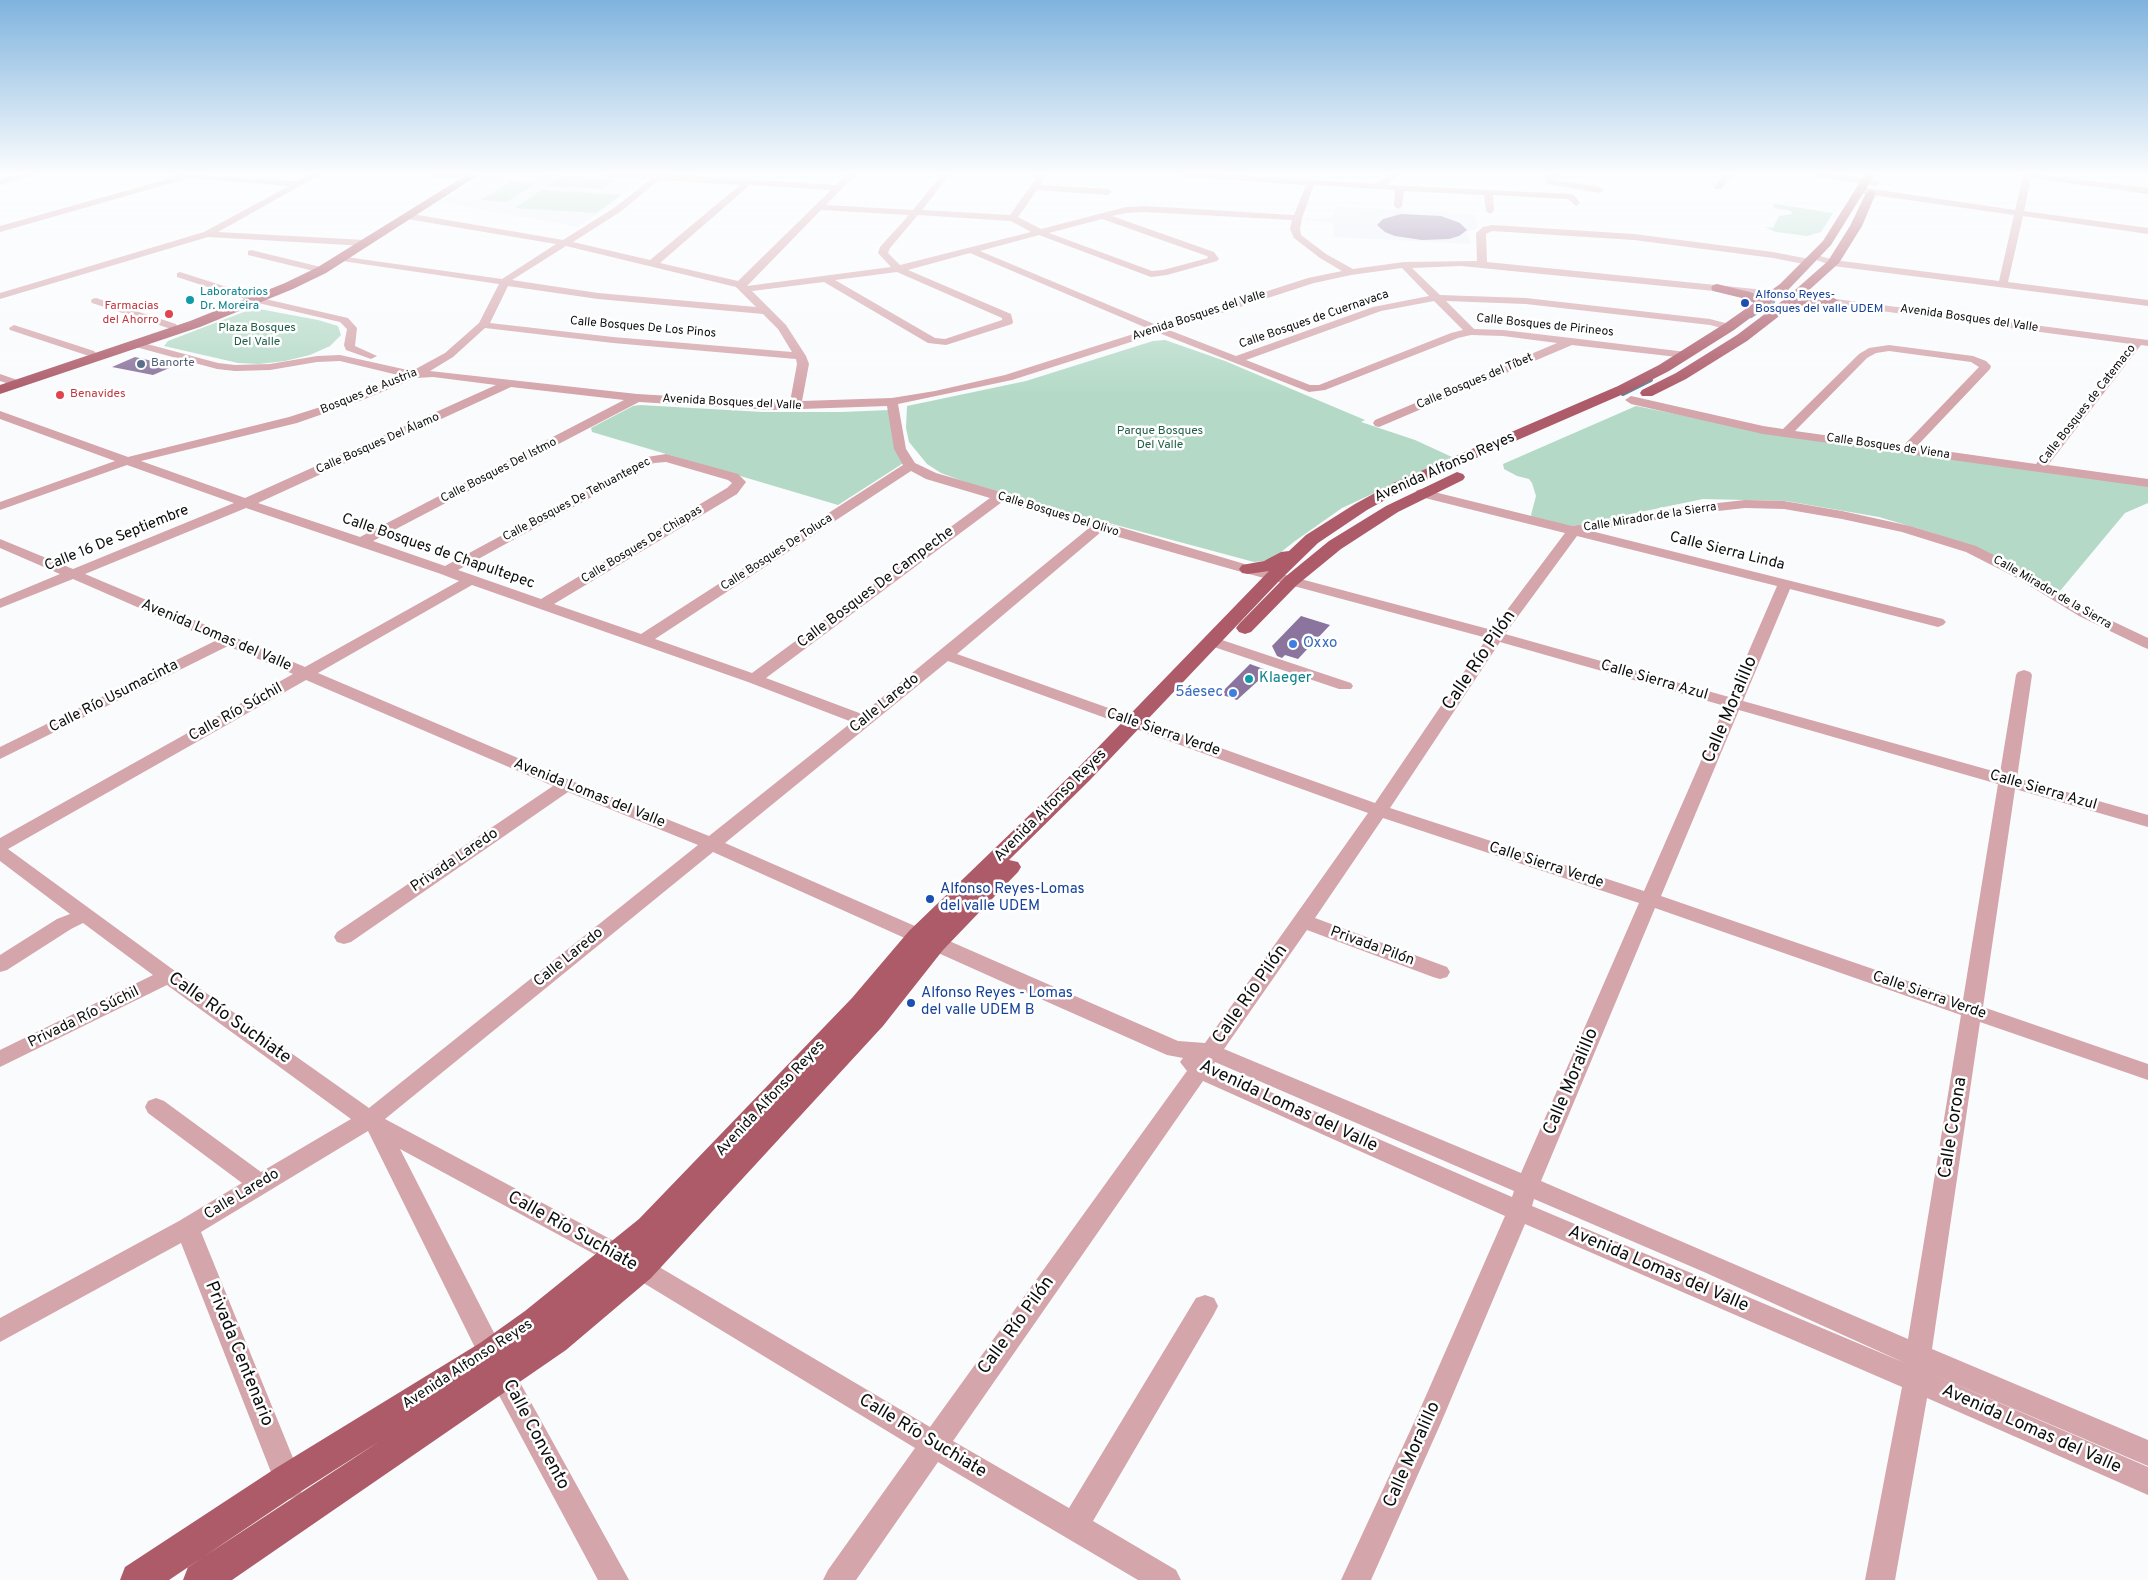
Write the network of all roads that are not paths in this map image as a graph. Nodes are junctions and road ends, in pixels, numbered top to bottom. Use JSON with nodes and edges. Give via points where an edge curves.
{"nodes":[{"id":1,"x":161,"y":248,"type":"edge"},
{"id":2,"x":344,"y":248,"type":"edge"},
{"id":3,"x":358,"y":248,"type":"edge"},
{"id":4,"x":557,"y":248,"type":"edge"},
{"id":5,"x":584,"y":248,"type":"edge"},
{"id":6,"x":671,"y":248,"type":"edge"},
{"id":7,"x":781,"y":248,"type":"edge"},
{"id":8,"x":885,"y":248,"type":"edge"},
{"id":9,"x":984,"y":248,"type":"edge"},
{"id":10,"x":1082,"y":248,"type":"edge"},
{"id":11,"x":1193,"y":248,"type":"edge"},
{"id":12,"x":1312,"y":248,"type":"edge"},
{"id":13,"x":1481,"y":248,"type":"edge"},
{"id":14,"x":1692,"y":248,"type":"edge"},
{"id":15,"x":1823,"y":248,"type":"edge"},
{"id":16,"x":1842,"y":248,"type":"edge"},
{"id":17,"x":2011,"y":248,"type":"edge"},
{"id":18,"x":972,"y":251,"type":"junction"},
{"id":19,"x":251,"y":253,"type":"dead end"},
{"id":20,"x":342,"y":258,"type":"junction"},
{"id":21,"x":1811,"y":260,"type":"junction"},
{"id":22,"x":1833,"y":262,"type":"junction"},
{"id":23,"x":652,"y":264,"type":"junction"},
{"id":24,"x":1482,"y":264,"type":"junction"},
{"id":25,"x":1404,"y":265,"type":"junction"},
{"id":26,"x":316,"y":269,"type":"junction"},
{"id":27,"x":898,"y":269,"type":"junction"},
{"id":28,"x":1351,"y":272,"type":"junction"},
{"id":29,"x":180,"y":275,"type":"dead end"},
{"id":30,"x":826,"y":278,"type":"junction"},
{"id":31,"x":504,"y":282,"type":"junction"},
{"id":32,"x":2003,"y":284,"type":"junction"},
{"id":33,"x":743,"y":287,"type":"junction"},
{"id":34,"x":1717,"y":288,"type":"joint"},
{"id":35,"x":0,"y":296,"type":"edge"},
{"id":36,"x":253,"y":298,"type":"junction"},
{"id":37,"x":1436,"y":298,"type":"junction"},
{"id":38,"x":1769,"y":299,"type":"junction"},
{"id":39,"x":96,"y":301,"type":"dead end"},
{"id":40,"x":1790,"y":301,"type":"junction"},
{"id":41,"x":1834,"y":302,"type":"joint"},
{"id":42,"x":2148,"y":303,"type":"edge"},
{"id":43,"x":765,"y":311,"type":"junction"},
{"id":44,"x":483,"y":325,"type":"junction"},
{"id":45,"x":172,"y":326,"type":"junction"},
{"id":46,"x":1729,"y":327,"type":"junction"},
{"id":47,"x":14,"y":328,"type":"dead end"},
{"id":48,"x":1158,"y":330,"type":"junction"},
{"id":49,"x":1471,"y":332,"type":"junction"},
{"id":50,"x":350,"y":340,"type":"junction"},
{"id":51,"x":1572,"y":341,"type":"junction"},
{"id":52,"x":2143,"y":342,"type":"edge"},
{"id":53,"x":136,"y":344,"type":"junction"},
{"id":54,"x":1598,"y":352,"type":"dead end"},
{"id":55,"x":90,"y":353,"type":"junction"},
{"id":56,"x":1669,"y":353,"type":"junction"},
{"id":57,"x":1686,"y":355,"type":"junction"},
{"id":58,"x":800,"y":356,"type":"junction"},
{"id":59,"x":317,"y":359,"type":"junction"},
{"id":60,"x":1235,"y":360,"type":"junction"},
{"id":61,"x":424,"y":372,"type":"junction"},
{"id":62,"x":7,"y":381,"type":"edge"},
{"id":63,"x":509,"y":383,"type":"junction"},
{"id":64,"x":0,"y":390,"type":"edge"},
{"id":65,"x":637,"y":398,"type":"junction"},
{"id":66,"x":1631,"y":400,"type":"junction"},
{"id":67,"x":892,"y":402,"type":"junction"},
{"id":68,"x":795,"y":406,"type":"junction"},
{"id":69,"x":0,"y":415,"type":"edge"},
{"id":70,"x":1379,"y":423,"type":"dead end"},
{"id":71,"x":1786,"y":433,"type":"junction"},
{"id":72,"x":1906,"y":450,"type":"junction"},
{"id":73,"x":126,"y":461,"type":"junction"},
{"id":74,"x":1486,"y":465,"type":"dead end"},
{"id":75,"x":910,"y":466,"type":"junction"},
{"id":76,"x":2039,"y":468,"type":"junction"},
{"id":77,"x":1467,"y":473,"type":"dead end"},
{"id":78,"x":740,"y":482,"type":"joint"},
{"id":79,"x":2148,"y":483,"type":"edge"},
{"id":80,"x":1422,"y":493,"type":"junction"},
{"id":81,"x":999,"y":498,"type":"junction"},
{"id":82,"x":246,"y":504,"type":"junction"},
{"id":83,"x":0,"y":506,"type":"edge"},
{"id":84,"x":1099,"y":527,"type":"junction"},
{"id":85,"x":1574,"y":530,"type":"junction"},
{"id":86,"x":1312,"y":539,"type":"junction"},
{"id":87,"x":361,"y":542,"type":"junction"},
{"id":88,"x":0,"y":543,"type":"edge"},
{"id":89,"x":1248,"y":569,"type":"junction"},
{"id":90,"x":446,"y":571,"type":"junction"},
{"id":91,"x":72,"y":575,"type":"junction"},
{"id":92,"x":1274,"y":576,"type":"junction"},
{"id":93,"x":472,"y":580,"type":"junction"},
{"id":94,"x":1291,"y":581,"type":"junction"},
{"id":95,"x":1785,"y":584,"type":"junction"},
{"id":96,"x":0,"y":604,"type":"edge"},
{"id":97,"x":542,"y":605,"type":"junction"},
{"id":98,"x":1938,"y":622,"type":"dead end"},
{"id":99,"x":1496,"y":636,"type":"junction"},
{"id":100,"x":228,"y":640,"type":"junction"},
{"id":101,"x":643,"y":640,"type":"junction"},
{"id":102,"x":2147,"y":642,"type":"edge"},
{"id":103,"x":1220,"y":644,"type":"junction"},
{"id":104,"x":946,"y":655,"type":"junction"},
{"id":105,"x":306,"y":674,"type":"junction"},
{"id":106,"x":2024,"y":675,"type":"dead end"},
{"id":107,"x":754,"y":679,"type":"junction"},
{"id":108,"x":1345,"y":686,"type":"dead end"},
{"id":109,"x":1734,"y":703,"type":"junction"},
{"id":110,"x":864,"y":720,"type":"junction"},
{"id":111,"x":1140,"y":725,"type":"junction"},
{"id":112,"x":0,"y":754,"type":"edge"},
{"id":113,"x":2006,"y":781,"type":"junction"},
{"id":114,"x":566,"y":785,"type":"junction"},
{"id":115,"x":1379,"y":811,"type":"junction"},
{"id":116,"x":2148,"y":821,"type":"edge"},
{"id":117,"x":711,"y":844,"type":"junction"},
{"id":118,"x":0,"y":846,"type":"edge"},
{"id":119,"x":0,"y":852,"type":"edge"},
{"id":120,"x":1651,"y":900,"type":"junction"},
{"id":121,"x":85,"y":915,"type":"junction"},
{"id":122,"x":1304,"y":921,"type":"junction"},
{"id":123,"x":344,"y":938,"type":"dead end"},
{"id":124,"x":926,"y":940,"type":"junction"},
{"id":125,"x":0,"y":965,"type":"edge"},
{"id":126,"x":1440,"y":972,"type":"dead end"},
{"id":127,"x":168,"y":976,"type":"junction"},
{"id":128,"x":1973,"y":1012,"type":"junction"},
{"id":129,"x":0,"y":1059,"type":"edge"},
{"id":130,"x":1205,"y":1061,"type":"junction"},
{"id":131,"x":2148,"y":1072,"type":"edge"},
{"id":132,"x":156,"y":1107,"type":"dead end"},
{"id":133,"x":375,"y":1123,"type":"junction"},
{"id":134,"x":260,"y":1184,"type":"junction"},
{"id":135,"x":1528,"y":1188,"type":"junction"},
{"id":136,"x":1519,"y":1211,"type":"junction"},
{"id":137,"x":187,"y":1228,"type":"junction"},
{"id":138,"x":629,"y":1262,"type":"junction"},
{"id":139,"x":1205,"y":1306,"type":"dead end"},
{"id":140,"x":0,"y":1331,"type":"edge"},
{"id":141,"x":497,"y":1365,"type":"junction"},
{"id":142,"x":1918,"y":1368,"type":"junction"},
{"id":143,"x":933,"y":1444,"type":"junction"},
{"id":144,"x":2148,"y":1453,"type":"edge"},
{"id":145,"x":288,"y":1480,"type":"junction"},
{"id":146,"x":2148,"y":1481,"type":"edge"},
{"id":147,"x":300,"y":1514,"type":"junction"},
{"id":148,"x":1074,"y":1526,"type":"junction"},
{"id":149,"x":138,"y":1580,"type":"edge"},
{"id":150,"x":201,"y":1580,"type":"edge"},
{"id":151,"x":614,"y":1580,"type":"edge"},
{"id":152,"x":838,"y":1580,"type":"edge"},
{"id":153,"x":1166,"y":1580,"type":"edge"},
{"id":154,"x":1356,"y":1580,"type":"edge"},
{"id":155,"x":1880,"y":1580,"type":"edge"}],
"edges":[{"from":1,"to":35,"type":"street"},
{"from":2,"to":26,"type":"main road"},
{"from":3,"to":20,"type":"main road"},
{"from":4,"to":31,"type":"street"},
{"from":5,"to":23,"type":"street"},
{"from":6,"to":23,"type":"street"},
{"from":7,"to":33,"type":"street"},
{"from":8,"to":27,"type":"street","via":[[884,255]]},
{"from":9,"to":18,"type":"street"},
{"from":10,"to":11,"type":"street","via":[[1151,274],[1214,259],[1211,254]]},
{"from":12,"to":28,"type":"street"},
{"from":13,"to":24,"type":"street"},
{"from":14,"to":21,"type":"street"},
{"from":15,"to":21,"type":"main road","name":"Avenida Alfonso Reyes"},
{"from":16,"to":22,"type":"main road","name":"Avenida Alfonso Reyes"},
{"from":17,"to":32,"type":"street"},
{"from":18,"to":27,"type":"street"},
{"from":18,"to":48,"type":"street"},
{"from":19,"to":26,"type":"street"},
{"from":20,"to":26,"type":"main road"},
{"from":20,"to":31,"type":"street"},
{"from":21,"to":22,"type":"street"},
{"from":21,"to":38,"type":"main road","name":"Avenida Alfonso Reyes"},
{"from":22,"to":32,"type":"street"},
{"from":22,"to":40,"type":"main road","name":"Avenida Alfonso Reyes"},
{"from":23,"to":33,"type":"street"},
{"from":24,"to":25,"type":"street","name":"Avenida Bosques del Valle"},
{"from":24,"to":34,"type":"street","name":"Avenida Bosques del Valle"},
{"from":25,"to":28,"type":"street","name":"Avenida Bosques del Valle"},
{"from":25,"to":37,"type":"street"},
{"from":26,"to":36,"type":"main road"},
{"from":27,"to":30,"type":"street"},
{"from":27,"to":30,"type":"street","via":[[1007,316],[1009,320],[946,342],[932,341]]},
{"from":28,"to":48,"type":"street","name":"Avenida Bosques del Valle","via":[[1300,283]]},
{"from":29,"to":36,"type":"street"},
{"from":30,"to":33,"type":"street"},
{"from":31,"to":43,"type":"street","via":[[618,298]]},
{"from":31,"to":44,"type":"street","name":"Bosques de Austria"},
{"from":32,"to":42,"type":"street"},
{"from":33,"to":43,"type":"street"},
{"from":34,"to":38,"type":"main road"},
{"from":36,"to":45,"type":"main road"},
{"from":36,"to":50,"type":"street","name":"Avenida Bosques del Valle","via":[[344,320],[352,328]]},
{"from":36,"to":53,"type":"main road"},
{"from":37,"to":46,"type":"street","name":"Calle Bosques de Cuernavaca","via":[[1526,301],[1710,322]]},
{"from":37,"to":49,"type":"street"},
{"from":37,"to":60,"type":"street","name":"Calle Bosques de Cuernavaca","via":[[1377,309]]},
{"from":38,"to":40,"type":"street"},
{"from":38,"to":46,"type":"main road","name":"Avenida Alfonso Reyes"},
{"from":39,"to":45,"type":"street"},
{"from":40,"to":41,"type":"main road"},
{"from":40,"to":66,"type":"main road","name":"Avenida Alfonso Reyes","via":[[1742,338],[1688,372]]},
{"from":41,"to":52,"type":"street","name":"Avenida Bosques del Valle"},
{"from":43,"to":58,"type":"street","via":[[782,326]]},
{"from":44,"to":58,"type":"street","name":"Calle Bosques De Los Pinos"},
{"from":44,"to":61,"type":"street","name":"Bosques de Austria"},
{"from":45,"to":53,"type":"main road"},
{"from":45,"to":55,"type":"main road"},
{"from":46,"to":57,"type":"main road","name":"Avenida Alfonso Reyes"},
{"from":47,"to":55,"type":"street"},
{"from":48,"to":60,"type":"street"},
{"from":48,"to":67,"type":"street","name":"Avenida Bosques del Valle","via":[[1008,378]]},
{"from":49,"to":51,"type":"street","name":"Calle Bosques de Pirineos"},
{"from":49,"to":60,"type":"street","name":"Calle Bosques de Pirineos","via":[[1455,334],[1321,388],[1303,388]]},
{"from":50,"to":59,"type":"street"},
{"from":50,"to":61,"type":"street","name":"Avenida Bosques del Valle","via":[[350,348],[359,353]]},
{"from":51,"to":56,"type":"street","name":"Calle Bosques de Pirineos"},
{"from":51,"to":70,"type":"street","name":"Calle Bosques del Tíbet"},
{"from":52,"to":76,"type":"street","name":"Calle Bosques de Catemaco"},
{"from":53,"to":59,"type":"street","name":"Avenida Bosques del Valle","via":[[235,368],[270,367]]},
{"from":53,"to":62,"type":"main road"},
{"from":54,"to":56,"type":"street"},
{"from":55,"to":62,"type":"main road"},
{"from":56,"to":57,"type":"street","name":"Calle Bosques de Pirineos"},
{"from":57,"to":86,"type":"main road","name":"Avenida Alfonso Reyes","via":[[1623,389],[1400,486]]},
{"from":58,"to":68,"type":"street","via":[[803,364]]},
{"from":59,"to":61,"type":"street","name":"Avenida Bosques del Valle","via":[[351,360]]},
{"from":61,"to":63,"type":"street","name":"Avenida Bosques del Valle"},
{"from":61,"to":73,"type":"street","name":"Bosques de Austria","via":[[293,420]]},
{"from":62,"to":64,"type":"main road"},
{"from":63,"to":65,"type":"street","name":"Avenida Bosques del Valle"},
{"from":63,"to":82,"type":"street","name":"Calle Bosques Del Álamo"},
{"from":65,"to":68,"type":"street","name":"Avenida Bosques del Valle"},
{"from":65,"to":87,"type":"street","name":"Calle Bosques Del Istmo"},
{"from":66,"to":71,"type":"street","name":"Calle Bosques de Viena"},
{"from":66,"to":74,"type":"main road","name":"Avenida Alfonso Reyes"},
{"from":67,"to":68,"type":"street","name":"Avenida Bosques del Valle"},
{"from":67,"to":75,"type":"street","via":[[900,448]]},
{"from":69,"to":73,"type":"street","name":"Calle Bosques de Chapultepec"},
{"from":71,"to":72,"type":"street","name":"Calle Bosques de Viena"},
{"from":71,"to":72,"type":"street","via":[[1863,356],[1873,350],[1888,348],[1982,363],[1984,369]]},
{"from":72,"to":76,"type":"street","name":"Calle Bosques de Viena"},
{"from":73,"to":82,"type":"street","name":"Calle Bosques de Chapultepec"},
{"from":73,"to":83,"type":"street","name":"Bosques de Austria"},
{"from":75,"to":81,"type":"street","name":"Calle Bosques Del Olivo"},
{"from":75,"to":101,"type":"street","name":"Calle Bosques De Toluca"},
{"from":76,"to":79,"type":"street","name":"Calle Bosques de Viena"},
{"from":77,"to":80,"type":"main road","name":"Avenida Alfonso Reyes"},
{"from":78,"to":90,"type":"street","name":"Calle Bosques De Tehuantepec","via":[[733,477],[666,458],[651,460]]},
{"from":78,"to":97,"type":"street","name":"Calle Bosques De Chiapas","via":[[732,491]]},
{"from":80,"to":85,"type":"street","name":"Calle Sierra Linda"},
{"from":80,"to":94,"type":"main road","name":"Avenida Alfonso Reyes","via":[[1360,528]]},
{"from":81,"to":84,"type":"street","name":"Calle Bosques Del Olivo"},
{"from":81,"to":107,"type":"street","name":"Calle Bosques De Campeche"},
{"from":82,"to":87,"type":"street","name":"Calle Bosques de Chapultepec"},
{"from":82,"to":91,"type":"street","name":"Calle 16 De Septiembre"},
{"from":84,"to":89,"type":"street","name":"Calle Bosques Del Olivo"},
{"from":84,"to":104,"type":"street","name":"Calle Laredo"},
{"from":85,"to":95,"type":"street","name":"Calle Sierra Linda"},
{"from":85,"to":99,"type":"street","name":"Calle Río Pilón"},
{"from":85,"to":102,"type":"street","name":"Calle Mirador de la Sierra","via":[[1745,504],[1784,505],[1842,514],[1971,549],[2022,575],[2084,613]]},
{"from":86,"to":89,"type":"main road","via":[[1269,566]]},
{"from":86,"to":92,"type":"main road","name":"Avenida Alfonso Reyes"},
{"from":87,"to":90,"type":"street","name":"Calle Bosques de Chapultepec"},
{"from":88,"to":91,"type":"street","name":"Avenida Lomas del Valle"},
{"from":89,"to":92,"type":"street","name":"Calle Bosques Del Olivo"},
{"from":90,"to":93,"type":"street","name":"Calle Bosques de Chapultepec"},
{"from":91,"to":96,"type":"street","name":"Calle 16 De Septiembre"},
{"from":91,"to":100,"type":"street","name":"Avenida Lomas del Valle"},
{"from":92,"to":94,"type":"street","name":"Calle Sierra Azul"},
{"from":92,"to":103,"type":"main road","name":"Avenida Alfonso Reyes"},
{"from":93,"to":97,"type":"street","name":"Calle Bosques de Chapultepec"},
{"from":93,"to":105,"type":"street","name":"Calle Río Súchil"},
{"from":94,"to":99,"type":"street","name":"Calle Sierra Azul"},
{"from":94,"to":103,"type":"main road","name":"Avenida Alfonso Reyes"},
{"from":95,"to":98,"type":"street","name":"Calle Sierra Linda"},
{"from":95,"to":109,"type":"street","name":"Calle Moralillo"},
{"from":97,"to":101,"type":"street","name":"Calle Bosques de Chapultepec"},
{"from":99,"to":109,"type":"street","name":"Calle Sierra Azul"},
{"from":99,"to":115,"type":"street","name":"Calle Río Pilón"},
{"from":100,"to":105,"type":"street","name":"Avenida Lomas del Valle"},
{"from":100,"to":112,"type":"street","name":"Calle Río Usumacinta"},
{"from":101,"to":107,"type":"street","name":"Calle Bosques de Chapultepec"},
{"from":103,"to":108,"type":"street"},
{"from":103,"to":111,"type":"main road","name":"Avenida Alfonso Reyes"},
{"from":104,"to":110,"type":"street","name":"Calle Laredo"},
{"from":104,"to":111,"type":"street","name":"Calle Sierra Verde"},
{"from":105,"to":114,"type":"street","name":"Avenida Lomas del Valle"},
{"from":105,"to":118,"type":"street","name":"Calle Río Súchil"},
{"from":106,"to":113,"type":"street","name":"Calle Corona"},
{"from":107,"to":110,"type":"street","name":"Calle Bosques de Chapultepec"},
{"from":109,"to":113,"type":"street","name":"Calle Sierra Azul"},
{"from":109,"to":120,"type":"street","name":"Calle Moralillo"},
{"from":110,"to":117,"type":"street","name":"Calle Laredo"},
{"from":111,"to":115,"type":"street","name":"Calle Sierra Verde"},
{"from":111,"to":124,"type":"main road","name":"Avenida Alfonso Reyes"},
{"from":113,"to":116,"type":"street","name":"Calle Sierra Azul"},
{"from":113,"to":128,"type":"street","name":"Calle Corona"},
{"from":114,"to":117,"type":"street","name":"Avenida Lomas del Valle"},
{"from":114,"to":123,"type":"street","name":"Privada Laredo"},
{"from":115,"to":120,"type":"street","name":"Calle Sierra Verde"},
{"from":115,"to":122,"type":"street","name":"Calle Río Pilón"},
{"from":117,"to":124,"type":"street","name":"Avenida Lomas del Valle"},
{"from":117,"to":133,"type":"street","name":"Calle Laredo"},
{"from":119,"to":121,"type":"street","name":"Calle Río Suchiate"},
{"from":120,"to":128,"type":"street","name":"Calle Sierra Verde"},
{"from":120,"to":135,"type":"street","name":"Calle Moralillo"},
{"from":121,"to":125,"type":"street","via":[[64,924]]},
{"from":121,"to":127,"type":"street","name":"Calle Río Suchiate"},
{"from":122,"to":126,"type":"street","name":"Privada Pilón"},
{"from":122,"to":130,"type":"street","name":"Calle Río Pilón"},
{"from":124,"to":130,"type":"street","name":"Avenida Lomas del Valle"},
{"from":124,"to":138,"type":"main road","name":"Avenida Alfonso Reyes","via":[[649,1228]]},
{"from":127,"to":129,"type":"street","name":"Privada Río Súchil"},
{"from":127,"to":133,"type":"street","name":"Calle Río Suchiate"},
{"from":128,"to":131,"type":"street","name":"Calle Sierra Verde"},
{"from":128,"to":142,"type":"street","name":"Calle Corona"},
{"from":130,"to":135,"type":"street","name":"Avenida Lomas del Valle"},
{"from":130,"to":136,"type":"street","name":"Avenida Lomas del Valle"},
{"from":130,"to":143,"type":"street","name":"Calle Río Pilón"},
{"from":132,"to":134,"type":"street"},
{"from":133,"to":134,"type":"street","name":"Calle Laredo"},
{"from":133,"to":138,"type":"street","name":"Calle Río Suchiate"},
{"from":133,"to":141,"type":"street","name":"Calle Convento"},
{"from":134,"to":137,"type":"street","name":"Calle Laredo"},
{"from":135,"to":136,"type":"street","name":"Calle Moralillo"},
{"from":135,"to":142,"type":"street","name":"Avenida Lomas del Valle","via":[[1713,1265]]},
{"from":136,"to":142,"type":"street","name":"Avenida Lomas del Valle"},
{"from":136,"to":154,"type":"street","name":"Calle Moralillo"},
{"from":137,"to":140,"type":"street","name":"Calle Laredo"},
{"from":137,"to":145,"type":"street","name":"Privada Centenario"},
{"from":138,"to":141,"type":"main road","name":"Avenida Alfonso Reyes","via":[[536,1321]]},
{"from":138,"to":143,"type":"street","name":"Calle Río Suchiate"},
{"from":139,"to":148,"type":"street"},
{"from":141,"to":145,"type":"main road","name":"Avenida Alfonso Reyes"},
{"from":141,"to":147,"type":"main road","name":"Avenida Alfonso Reyes"},
{"from":141,"to":151,"type":"street","name":"Calle Convento"},
{"from":142,"to":144,"type":"street","name":"Avenida Lomas del Valle"},
{"from":142,"to":146,"type":"street","name":"Avenida Lomas del Valle"},
{"from":142,"to":155,"type":"street","name":"Calle Corona"},
{"from":143,"to":148,"type":"street","name":"Calle Río Suchiate"},
{"from":143,"to":152,"type":"street","name":"Calle Río Pilón"},
{"from":145,"to":147,"type":"street","name":"Privada Centenario"},
{"from":145,"to":149,"type":"main road","name":"Avenida Alfonso Reyes"},
{"from":147,"to":150,"type":"main road","name":"Avenida Alfonso Reyes"},
{"from":148,"to":153,"type":"street","name":"Calle Río Suchiate"}]}
